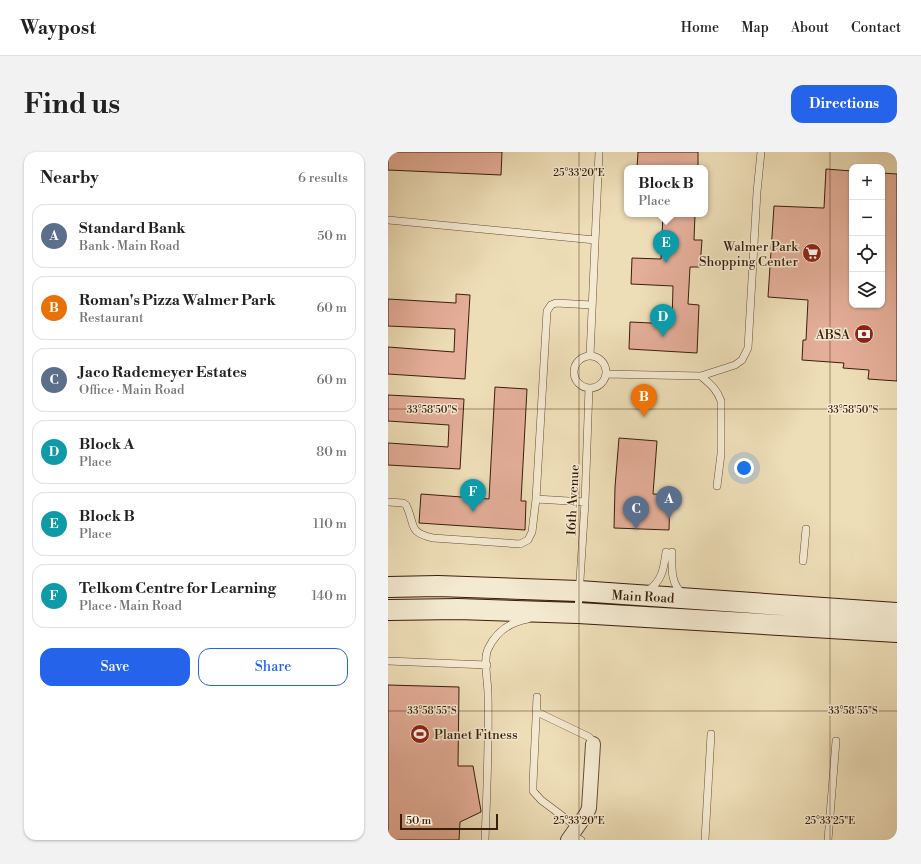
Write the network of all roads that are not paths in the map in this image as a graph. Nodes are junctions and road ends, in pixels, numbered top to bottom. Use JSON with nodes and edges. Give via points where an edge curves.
{"nodes":[{"id":1,"x":599,"y":152,"type":"edge"},
{"id":2,"x":761,"y":152,"type":"edge"},
{"id":3,"x":388,"y":220,"type":"edge"},
{"id":4,"x":595,"y":240,"type":"junction"},
{"id":5,"x":592,"y":305,"type":"junction"},
{"id":6,"x":590,"y":356,"type":"junction"},
{"id":7,"x":606,"y":374,"type":"junction"},
{"id":8,"x":700,"y":376,"type":"junction"},
{"id":9,"x":589,"y":388,"type":"junction"},
{"id":10,"x":717,"y":486,"type":"dead end"},
{"id":11,"x":536,"y":499,"type":"junction"},
{"id":12,"x":388,"y":502,"type":"edge"},
{"id":13,"x":585,"y":502,"type":"junction"},
{"id":14,"x":806,"y":529,"type":"dead end"},
{"id":15,"x":804,"y":561,"type":"dead end"},
{"id":16,"x":388,"y":587,"type":"edge"},
{"id":17,"x":579,"y":591,"type":"junction"},
{"id":18,"x":638,"y":596,"type":"junction"},
{"id":19,"x":692,"y":598,"type":"junction"},
{"id":20,"x":388,"y":610,"type":"edge"},
{"id":21,"x":578,"y":613,"type":"junction"},
{"id":22,"x":897,"y":613,"type":"edge"},
{"id":23,"x":897,"y":632,"type":"edge"},
{"id":24,"x":388,"y":661,"type":"edge"},
{"id":25,"x":487,"y":666,"type":"junction"},
{"id":26,"x":538,"y":697,"type":"dead end"},
{"id":27,"x":537,"y":712,"type":"junction"},
{"id":28,"x":711,"y":734,"type":"dead end"},
{"id":29,"x":836,"y":741,"type":"dead end"},
{"id":30,"x":593,"y":744,"type":"joint"},
{"id":31,"x":574,"y":836,"type":"edge"},
{"id":32,"x":485,"y":840,"type":"edge"},
{"id":33,"x":705,"y":840,"type":"edge"},
{"id":34,"x":828,"y":840,"type":"edge"}],
"edges":[{"from":1,"to":4,"type":"lane"},
{"from":2,"to":8,"type":"lane","via":[[748,348],[742,360],[735,365]]},
{"from":3,"to":4,"type":"lane"},
{"from":4,"to":5,"type":"lane"},
{"from":5,"to":6,"type":"lane"},
{"from":5,"to":11,"type":"lane","via":[[556,303],[547,311]]},
{"from":6,"to":7,"type":"lane","via":[[604,364]]},
{"from":6,"to":9,"type":"lane","via":[[581,359],[574,372],[577,381]]},
{"from":7,"to":8,"type":"lane"},
{"from":7,"to":9,"type":"lane","via":[[602,382]]},
{"from":8,"to":10,"type":"lane","via":[[714,387],[721,401],[721,447]]},
{"from":9,"to":13,"type":"lane","name":"16th Avenue"},
{"from":11,"to":12,"type":"lane","via":[[531,535],[520,544],[424,536],[414,529],[406,505]]},
{"from":11,"to":13,"type":"lane"},
{"from":13,"to":17,"type":"lane","name":"16th Avenue"},
{"from":14,"to":15,"type":"lane"},
{"from":16,"to":17,"type":"main road","name":"Main Road","via":[[438,586]]},
{"from":17,"to":18,"type":"main road","name":"Main Road"},
{"from":17,"to":21,"type":"lane","name":"16th Avenue"},
{"from":18,"to":19,"type":"main road","name":"Main Road"},
{"from":18,"to":19,"type":"lane","via":[[657,583],[669,552],[675,584],[682,593]]},
{"from":19,"to":22,"type":"main road","name":"Main Road"},
{"from":20,"to":21,"type":"main road","name":"Main Road","via":[[458,609]]},
{"from":21,"to":23,"type":"main road","name":"Main Road"},
{"from":21,"to":25,"type":"lane","via":[[520,620],[506,627],[494,637],[487,650]]},
{"from":24,"to":25,"type":"lane"},
{"from":25,"to":32,"type":"lane"},
{"from":26,"to":27,"type":"lane"},
{"from":27,"to":30,"type":"lane","via":[[588,737]]},
{"from":27,"to":31,"type":"lane","via":[[533,791]]},
{"from":28,"to":33,"type":"lane"},
{"from":29,"to":34,"type":"lane"},
{"from":30,"to":31,"type":"street","via":[[589,808]]}]}
